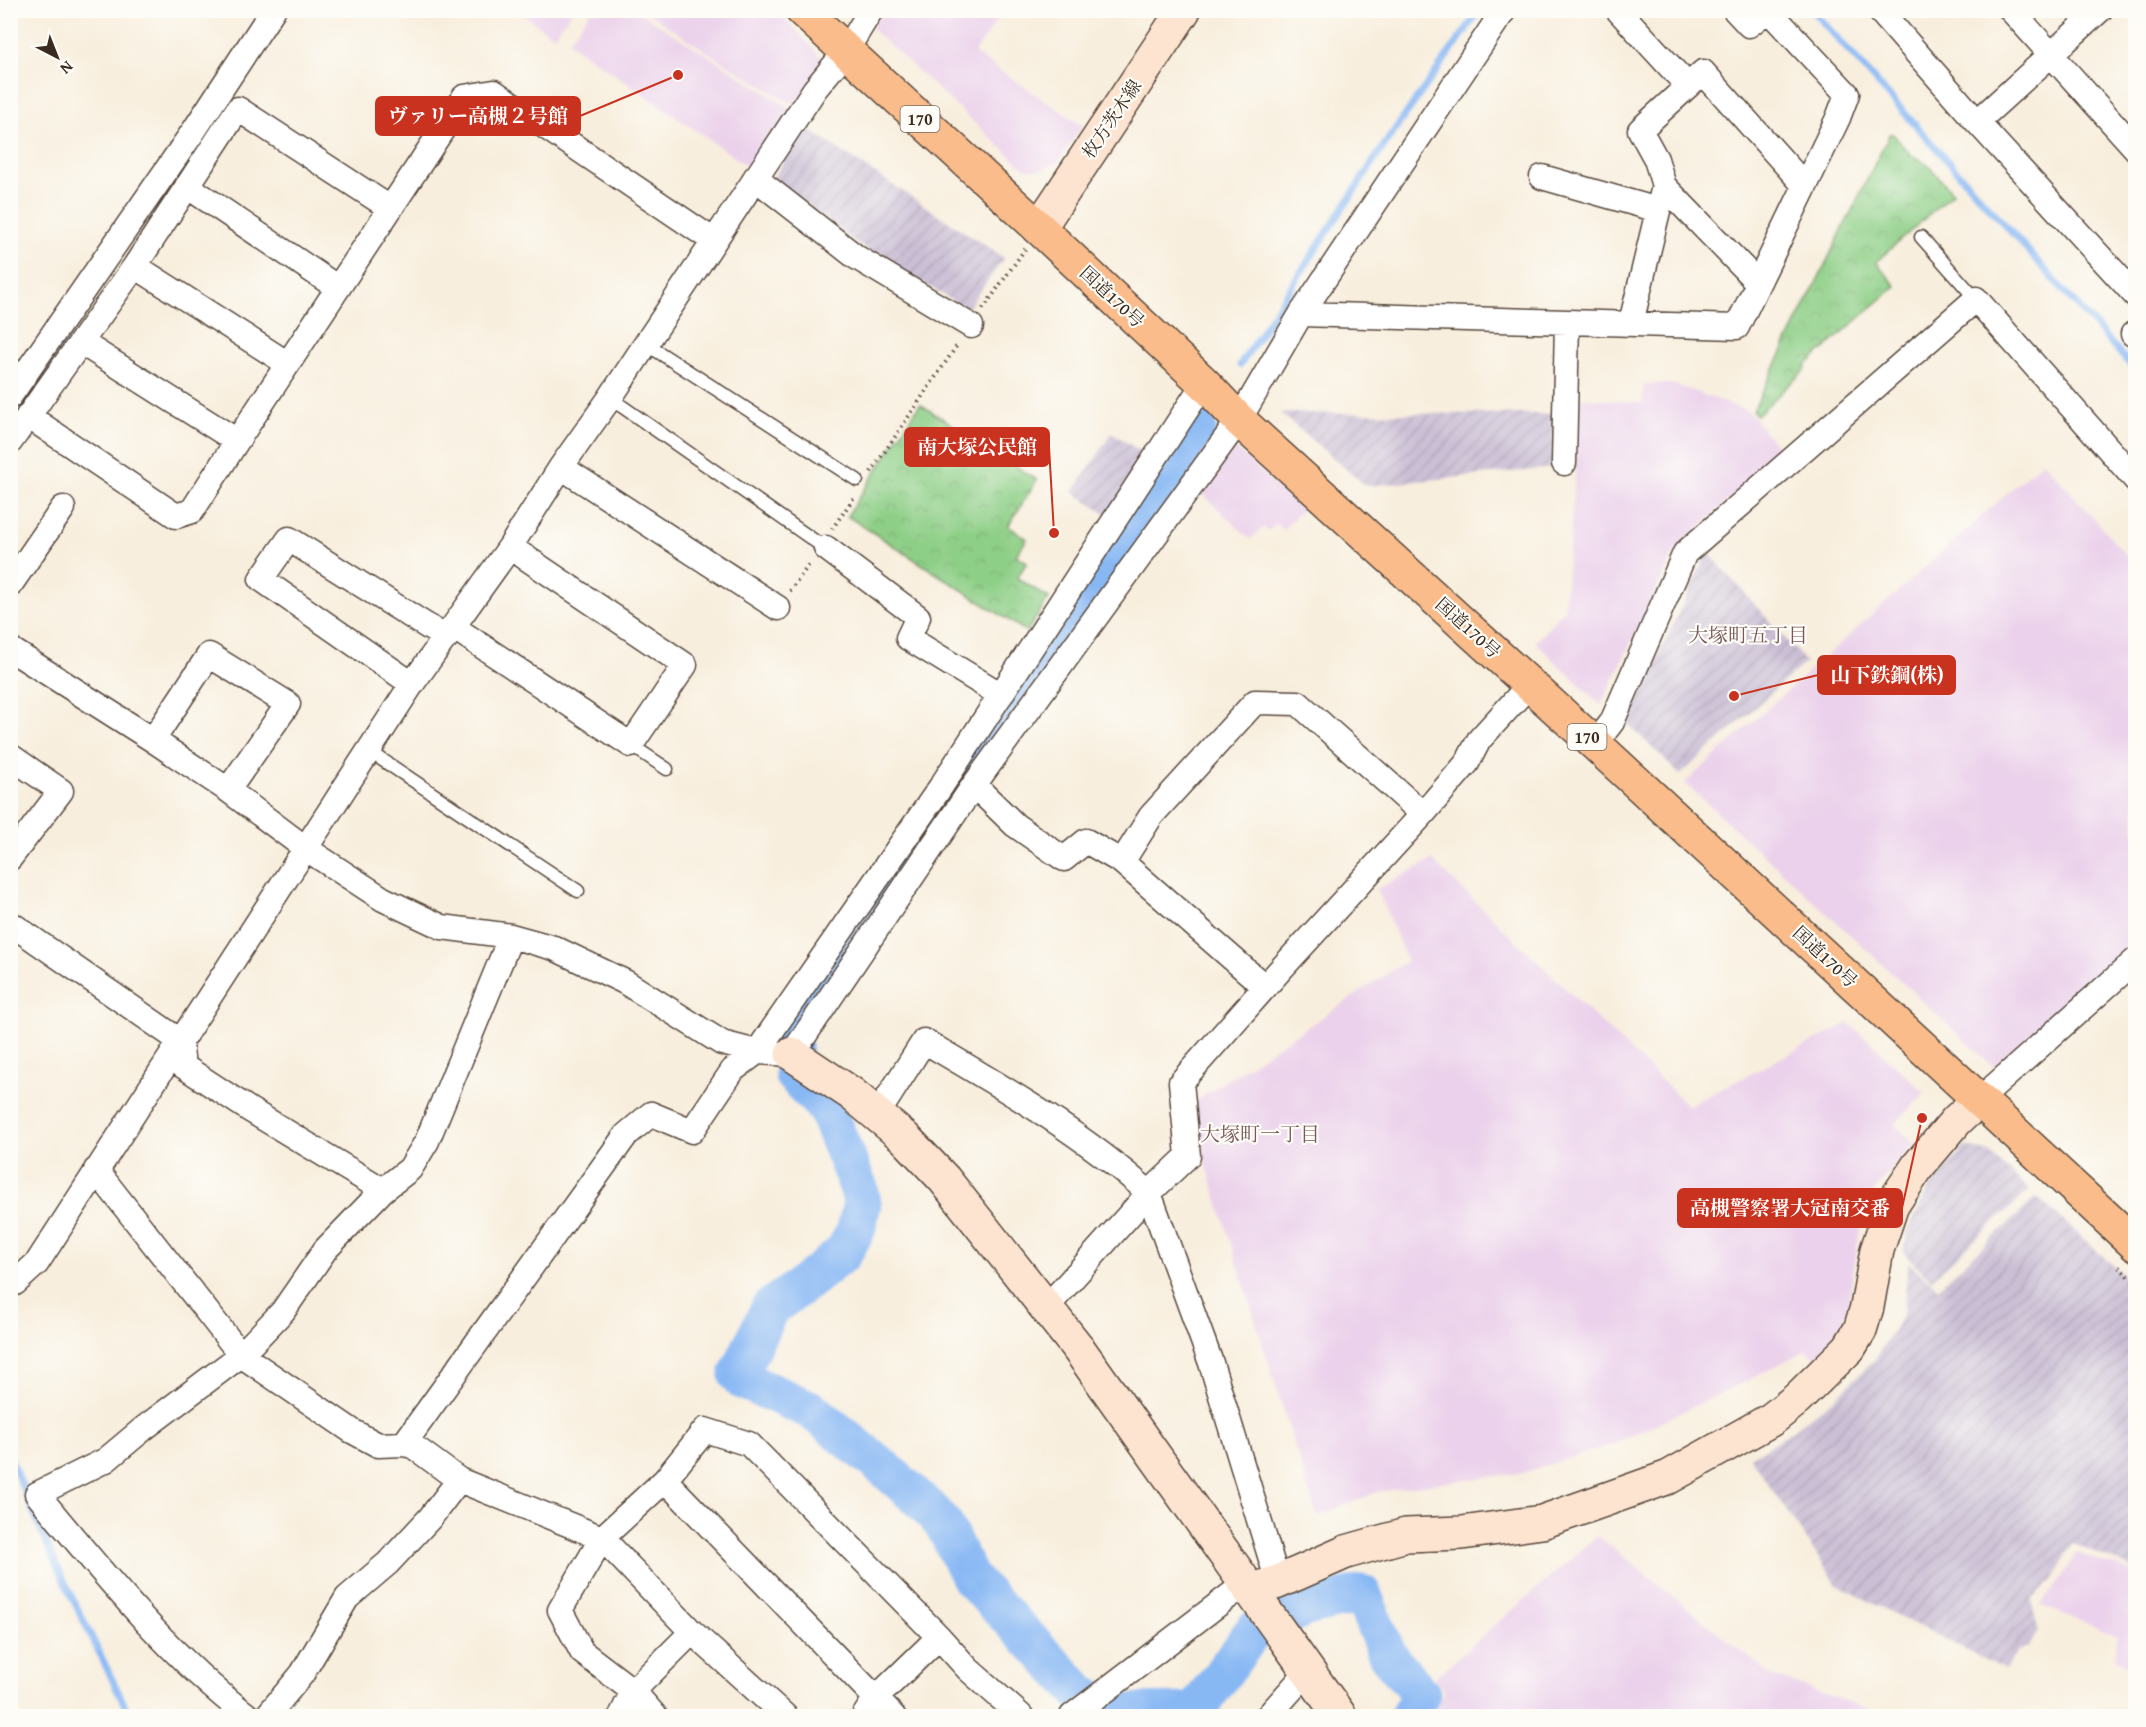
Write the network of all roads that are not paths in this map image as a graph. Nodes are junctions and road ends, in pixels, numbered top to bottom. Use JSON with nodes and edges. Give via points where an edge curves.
{"nodes":[{"id":1,"x":273,"y":10,"type":"edge"},
{"id":2,"x":802,"y":10,"type":"edge"},
{"id":3,"x":871,"y":10,"type":"edge"},
{"id":4,"x":1184,"y":10,"type":"edge"},
{"id":5,"x":1504,"y":10,"type":"edge"},
{"id":6,"x":1618,"y":10,"type":"edge"},
{"id":7,"x":1736,"y":10,"type":"edge"},
{"id":8,"x":1768,"y":10,"type":"edge"},
{"id":9,"x":1879,"y":10,"type":"edge"},
{"id":10,"x":2011,"y":10,"type":"edge"},
{"id":11,"x":2100,"y":10,"type":"edge"},
{"id":12,"x":846,"y":51,"type":"junction"},
{"id":13,"x":2051,"y":55,"type":"junction"},
{"id":14,"x":1688,"y":87,"type":"junction"},
{"id":15,"x":1977,"y":122,"type":"junction"},
{"id":16,"x":2136,"y":149,"type":"edge"},
{"id":17,"x":1542,"y":177,"type":"dead end"},
{"id":18,"x":755,"y":178,"type":"junction"},
{"id":19,"x":187,"y":186,"type":"junction"},
{"id":20,"x":1664,"y":186,"type":"junction"},
{"id":21,"x":1805,"y":186,"type":"junction"},
{"id":22,"x":390,"y":208,"type":"junction"},
{"id":23,"x":1658,"y":210,"type":"junction"},
{"id":24,"x":1039,"y":228,"type":"junction"},
{"id":25,"x":1921,"y":237,"type":"dead end"},
{"id":26,"x":714,"y":241,"type":"junction"},
{"id":27,"x":135,"y":266,"type":"junction"},
{"id":28,"x":1758,"y":283,"type":"junction"},
{"id":29,"x":338,"y":288,"type":"junction"},
{"id":30,"x":2136,"y":296,"type":"edge"},
{"id":31,"x":1976,"y":299,"type":"junction"},
{"id":32,"x":1301,"y":314,"type":"junction"},
{"id":33,"x":1568,"y":322,"type":"junction"},
{"id":34,"x":1631,"y":323,"type":"junction"},
{"id":35,"x":971,"y":326,"type":"road end"},
{"id":36,"x":82,"y":343,"type":"junction"},
{"id":37,"x":646,"y":344,"type":"junction"},
{"id":38,"x":288,"y":364,"type":"junction"},
{"id":39,"x":1204,"y":383,"type":"junction"},
{"id":40,"x":10,"y":396,"type":"edge"},
{"id":41,"x":610,"y":398,"type":"junction"},
{"id":42,"x":28,"y":416,"type":"junction"},
{"id":43,"x":1239,"y":420,"type":"junction"},
{"id":44,"x":237,"y":441,"type":"junction"},
{"id":45,"x":10,"y":442,"type":"edge"},
{"id":46,"x":1564,"y":463,"type":"dead end"},
{"id":47,"x":561,"y":467,"type":"junction"},
{"id":48,"x":2136,"y":480,"type":"edge"},
{"id":49,"x":861,"y":483,"type":"road end"},
{"id":50,"x":63,"y":508,"type":"dead end"},
{"id":51,"x":510,"y":547,"type":"junction"},
{"id":52,"x":824,"y":547,"type":"joint"},
{"id":53,"x":10,"y":585,"type":"edge"},
{"id":54,"x":778,"y":608,"type":"road end"},
{"id":55,"x":450,"y":633,"type":"junction"},
{"id":56,"x":10,"y":649,"type":"edge"},
{"id":57,"x":412,"y":684,"type":"junction"},
{"id":58,"x":1530,"y":684,"type":"junction"},
{"id":59,"x":1001,"y":695,"type":"junction"},
{"id":60,"x":153,"y":740,"type":"junction"},
{"id":61,"x":1595,"y":744,"type":"junction"},
{"id":62,"x":631,"y":745,"type":"junction"},
{"id":63,"x":369,"y":751,"type":"junction"},
{"id":64,"x":10,"y":756,"type":"edge"},
{"id":65,"x":667,"y":768,"type":"dead end"},
{"id":66,"x":974,"y":785,"type":"junction"},
{"id":67,"x":228,"y":790,"type":"junction"},
{"id":68,"x":1423,"y":814,"type":"junction"},
{"id":69,"x":305,"y":848,"type":"junction"},
{"id":70,"x":10,"y":858,"type":"edge"},
{"id":71,"x":1122,"y":862,"type":"junction"},
{"id":72,"x":578,"y":891,"type":"dead end"},
{"id":73,"x":10,"y":923,"type":"edge"},
{"id":74,"x":511,"y":936,"type":"junction"},
{"id":75,"x":2136,"y":960,"type":"edge"},
{"id":76,"x":1265,"y":987,"type":"junction"},
{"id":77,"x":180,"y":1041,"type":"junction"},
{"id":78,"x":757,"y":1052,"type":"junction"},
{"id":79,"x":792,"y":1054,"type":"junction"},
{"id":80,"x":1979,"y":1100,"type":"junction"},
{"id":81,"x":877,"y":1115,"type":"junction"},
{"id":82,"x":96,"y":1170,"type":"junction"},
{"id":83,"x":383,"y":1190,"type":"junction"},
{"id":84,"x":1149,"y":1193,"type":"junction"},
{"id":85,"x":2136,"y":1245,"type":"edge"},
{"id":86,"x":15,"y":1283,"type":"dead end"},
{"id":87,"x":1046,"y":1308,"type":"junction"},
{"id":88,"x":241,"y":1355,"type":"junction"},
{"id":89,"x":404,"y":1444,"type":"junction"},
{"id":90,"x":459,"y":1480,"type":"junction"},
{"id":91,"x":665,"y":1480,"type":"junction"},
{"id":92,"x":602,"y":1538,"type":"junction"},
{"id":93,"x":1264,"y":1586,"type":"junction"},
{"id":94,"x":692,"y":1632,"type":"junction"},
{"id":95,"x":939,"y":1637,"type":"junction"},
{"id":96,"x":1307,"y":1672,"type":"junction"},
{"id":97,"x":633,"y":1691,"type":"junction"},
{"id":98,"x":870,"y":1708,"type":"edge"},
{"id":99,"x":1077,"y":1713,"type":"edge"},
{"id":100,"x":248,"y":1716,"type":"edge"},
{"id":101,"x":267,"y":1716,"type":"edge"},
{"id":102,"x":621,"y":1716,"type":"edge"},
{"id":103,"x":655,"y":1716,"type":"edge"},
{"id":104,"x":785,"y":1716,"type":"edge"},
{"id":105,"x":893,"y":1716,"type":"edge"},
{"id":106,"x":1022,"y":1716,"type":"edge"},
{"id":107,"x":1268,"y":1716,"type":"edge"},
{"id":108,"x":1340,"y":1716,"type":"edge"}],
"edges":[{"from":1,"to":40,"type":"street"},
{"from":2,"to":12,"type":"highway","name":"国道170号","number":"170"},
{"from":3,"to":12,"type":"street"},
{"from":4,"to":24,"type":"street","name":"枚方茨木線"},
{"from":5,"to":32,"type":"street"},
{"from":6,"to":14,"type":"street"},
{"from":7,"to":8,"type":"street","via":[[1749,25]]},
{"from":8,"to":21,"type":"street","via":[[1847,94]]},
{"from":9,"to":15,"type":"street"},
{"from":10,"to":13,"type":"street"},
{"from":11,"to":13,"type":"street"},
{"from":12,"to":18,"type":"street","via":[[815,88]]},
{"from":12,"to":24,"type":"highway","name":"国道170号","number":"170"},
{"from":13,"to":15,"type":"street"},
{"from":13,"to":16,"type":"street"},
{"from":14,"to":20,"type":"street","via":[[1640,130],[1656,159]]},
{"from":14,"to":21,"type":"street","via":[[1703,72]]},
{"from":15,"to":30,"type":"street"},
{"from":17,"to":23,"type":"street"},
{"from":18,"to":26,"type":"street"},
{"from":18,"to":35,"type":"street","via":[[856,257]]},
{"from":19,"to":22,"type":"street","via":[[238,109]]},
{"from":19,"to":27,"type":"street"},
{"from":19,"to":29,"type":"street"},
{"from":20,"to":23,"type":"street"},
{"from":20,"to":28,"type":"street"},
{"from":21,"to":28,"type":"street"},
{"from":22,"to":26,"type":"street","via":[[464,97],[494,92]]},
{"from":22,"to":29,"type":"street"},
{"from":23,"to":34,"type":"street"},
{"from":24,"to":39,"type":"highway","name":"国道170号","number":"170"},
{"from":25,"to":31,"type":"lane"},
{"from":26,"to":37,"type":"street"},
{"from":27,"to":36,"type":"street"},
{"from":27,"to":38,"type":"street"},
{"from":28,"to":34,"type":"street","via":[[1737,327]]},
{"from":29,"to":38,"type":"street"},
{"from":31,"to":48,"type":"street"},
{"from":31,"to":61,"type":"street","via":[[1685,553],[1612,722]]},
{"from":32,"to":33,"type":"street"},
{"from":32,"to":43,"type":"street"},
{"from":33,"to":34,"type":"street"},
{"from":33,"to":46,"type":"street"},
{"from":36,"to":42,"type":"street"},
{"from":36,"to":44,"type":"street"},
{"from":37,"to":41,"type":"street"},
{"from":37,"to":49,"type":"lane"},
{"from":38,"to":44,"type":"street"},
{"from":39,"to":43,"type":"highway","name":"国道170号","number":"170"},
{"from":39,"to":59,"type":"street"},
{"from":41,"to":47,"type":"street"},
{"from":41,"to":52,"type":"lane"},
{"from":42,"to":44,"type":"street","via":[[176,516],[192,511]]},
{"from":42,"to":45,"type":"street"},
{"from":43,"to":58,"type":"highway","name":"国道170号","number":"170"},
{"from":43,"to":66,"type":"street"},
{"from":47,"to":51,"type":"street"},
{"from":47,"to":54,"type":"street"},
{"from":50,"to":53,"type":"street"},
{"from":51,"to":55,"type":"street"},
{"from":51,"to":62,"type":"street","via":[[685,664]]},
{"from":52,"to":59,"type":"street","via":[[918,617],[908,638]]},
{"from":55,"to":57,"type":"street"},
{"from":55,"to":57,"type":"street","via":[[289,539],[261,579]]},
{"from":55,"to":62,"type":"street"},
{"from":56,"to":60,"type":"street"},
{"from":57,"to":63,"type":"street"},
{"from":58,"to":61,"type":"highway","name":"国道170号","number":"170"},
{"from":58,"to":68,"type":"street","via":[[1479,740],[1467,763]]},
{"from":59,"to":78,"type":"street"},
{"from":60,"to":67,"type":"street"},
{"from":60,"to":67,"type":"street","via":[[209,655],[288,704]]},
{"from":61,"to":80,"type":"highway","name":"国道170号","number":"170"},
{"from":62,"to":65,"type":"lane"},
{"from":63,"to":69,"type":"street"},
{"from":63,"to":72,"type":"lane"},
{"from":64,"to":70,"type":"street","via":[[61,791]]},
{"from":66,"to":71,"type":"street","via":[[1016,825],[1064,859],[1086,841]]},
{"from":66,"to":79,"type":"street"},
{"from":67,"to":69,"type":"street"},
{"from":68,"to":71,"type":"street","via":[[1298,703],[1255,702],[1151,816]]},
{"from":68,"to":76,"type":"street"},
{"from":69,"to":74,"type":"street","via":[[383,899],[442,927]]},
{"from":69,"to":77,"type":"street"},
{"from":71,"to":76,"type":"street"},
{"from":73,"to":77,"type":"street"},
{"from":74,"to":78,"type":"street","via":[[554,948],[587,963],[625,982],[722,1043]]},
{"from":74,"to":83,"type":"street","via":[[427,1141],[410,1169]]},
{"from":75,"to":80,"type":"street"},
{"from":76,"to":84,"type":"street","via":[[1181,1082],[1188,1156]]},
{"from":77,"to":82,"type":"street"},
{"from":77,"to":83,"type":"street","via":[[183,1066]]},
{"from":78,"to":79,"type":"street"},
{"from":78,"to":89,"type":"street","via":[[733,1071],[692,1131],[651,1114],[626,1135]]},
{"from":79,"to":81,"type":"street"},
{"from":80,"to":85,"type":"highway","name":"国道170号","number":"170"},
{"from":80,"to":93,"type":"street","via":[[1918,1166],[1892,1205],[1877,1250],[1867,1307],[1849,1348],[1772,1419],[1669,1477],[1542,1522],[1462,1533],[1406,1535],[1346,1552]]},
{"from":81,"to":84,"type":"street","via":[[924,1041],[1036,1107]]},
{"from":81,"to":87,"type":"street","via":[[944,1179]]},
{"from":82,"to":86,"type":"street","via":[[37,1263]]},
{"from":82,"to":88,"type":"street"},
{"from":83,"to":88,"type":"street","via":[[326,1250],[283,1311]]},
{"from":84,"to":87,"type":"street"},
{"from":84,"to":93,"type":"street","via":[[1211,1363]]},
{"from":87,"to":93,"type":"street"},
{"from":88,"to":89,"type":"street","via":[[352,1431],[378,1445]]},
{"from":88,"to":100,"type":"street","via":[[106,1460],[37,1494],[152,1628],[216,1692]]},
{"from":89,"to":90,"type":"street","via":[[413,1446]]},
{"from":90,"to":92,"type":"street"},
{"from":90,"to":101,"type":"street","via":[[388,1563],[347,1598],[302,1674]]},
{"from":91,"to":92,"type":"street"},
{"from":91,"to":95,"type":"street","via":[[705,1430],[749,1444]]},
{"from":91,"to":98,"type":"street"},
{"from":92,"to":94,"type":"street"},
{"from":92,"to":97,"type":"street","via":[[560,1610],[582,1652]]},
{"from":93,"to":96,"type":"street"},
{"from":93,"to":99,"type":"street","via":[[1233,1593]]},
{"from":94,"to":97,"type":"street"},
{"from":94,"to":104,"type":"street"},
{"from":95,"to":98,"type":"street"},
{"from":95,"to":106,"type":"street","via":[[968,1669]]},
{"from":96,"to":107,"type":"street"},
{"from":96,"to":108,"type":"street"},
{"from":97,"to":102,"type":"street"},
{"from":97,"to":103,"type":"street"},
{"from":98,"to":105,"type":"street"}]}
